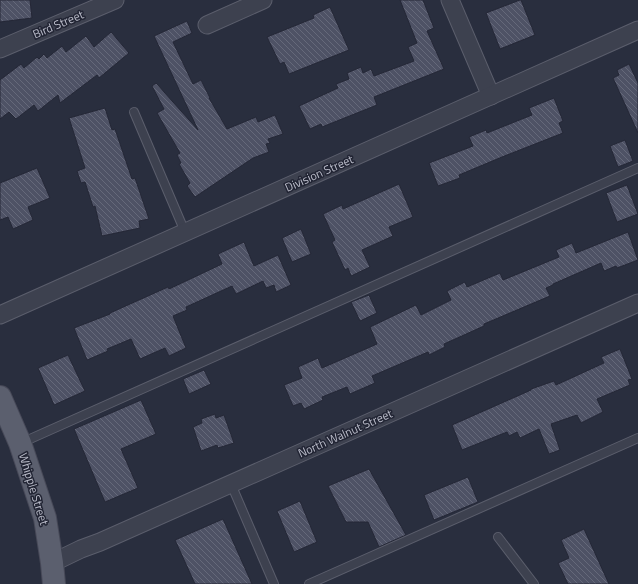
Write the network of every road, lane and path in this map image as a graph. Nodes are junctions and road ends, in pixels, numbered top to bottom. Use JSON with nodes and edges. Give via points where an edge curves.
{"nodes":[{"id":1,"x":115,"y":0,"type":"edge"},
{"id":2,"x":263,"y":0,"type":"edge"},
{"id":3,"x":450,"y":0,"type":"edge"},
{"id":4,"x":207,"y":25,"type":"dead end"},
{"id":5,"x":638,"y":30,"type":"edge"},
{"id":6,"x":0,"y":49,"type":"edge"},
{"id":7,"x":492,"y":96,"type":"junction"},
{"id":8,"x":134,"y":112,"type":"dead end"},
{"id":9,"x":638,"y":168,"type":"edge"},
{"id":10,"x":185,"y":232,"type":"junction"},
{"id":11,"x":638,"y":303,"type":"edge"},
{"id":12,"x":0,"y":315,"type":"edge"},
{"id":13,"x":0,"y":397,"type":"edge"},
{"id":14,"x":638,"y":438,"type":"edge"},
{"id":15,"x":20,"y":443,"type":"junction"},
{"id":16,"x":231,"y":484,"type":"junction"},
{"id":17,"x":498,"y":537,"type":"dead end"},
{"id":18,"x":53,"y":574,"type":"edge"},
{"id":19,"x":274,"y":584,"type":"edge"},
{"id":20,"x":309,"y":584,"type":"edge"},
{"id":21,"x":534,"y":584,"type":"edge"}],
"edges":[{"from":1,"to":6,"type":"street","name":"Bird Street"},
{"from":2,"to":4,"type":"street"},
{"from":3,"to":7,"type":"street"},
{"from":5,"to":7,"type":"street","name":"Division Street"},
{"from":7,"to":10,"type":"street","name":"Division Street"},
{"from":8,"to":10,"type":"lane"},
{"from":9,"to":15,"type":"lane"},
{"from":10,"to":12,"type":"street","name":"Division Street"},
{"from":11,"to":16,"type":"street","name":"North Walnut Street"},
{"from":13,"to":15,"type":"main road","name":"Whipple Street"},
{"from":14,"to":20,"type":"lane"},
{"from":15,"to":18,"type":"main road","name":"Whipple Street","via":[[45,518]]},
{"from":16,"to":18,"type":"street","name":"North Walnut Street","via":[[81,549]]},
{"from":16,"to":19,"type":"lane"},
{"from":17,"to":21,"type":"lane"}]}
